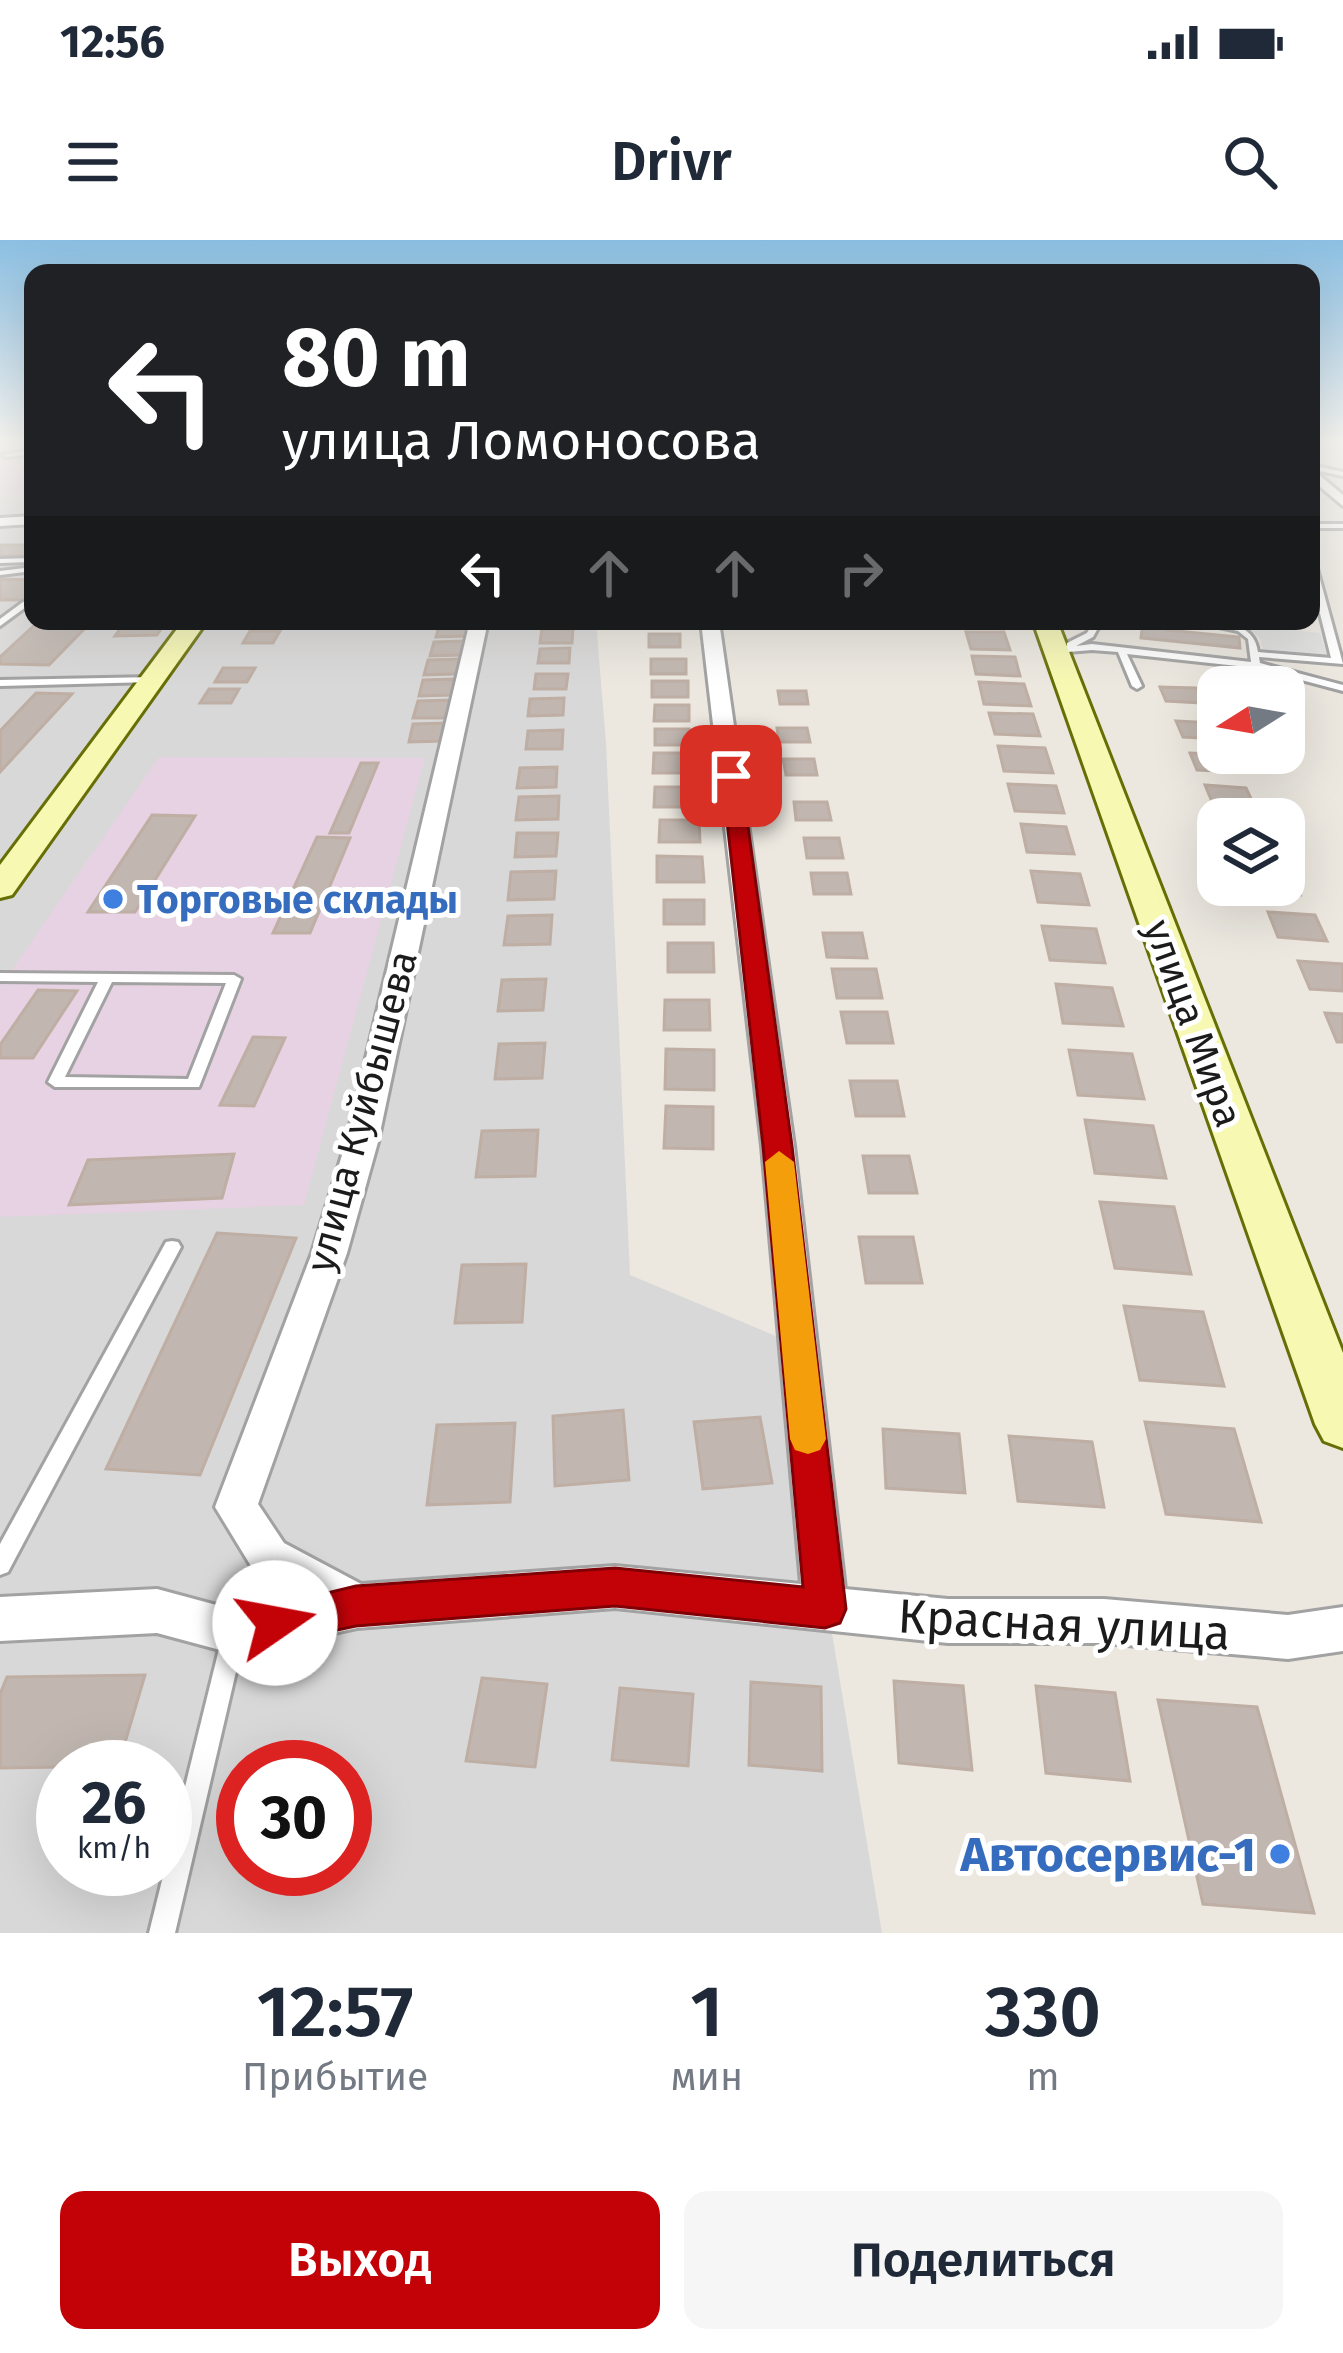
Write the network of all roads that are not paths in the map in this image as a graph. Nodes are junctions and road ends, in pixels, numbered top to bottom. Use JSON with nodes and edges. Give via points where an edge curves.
{"nodes":[{"id":1,"x":1320,"y":592,"type":"edge"},
{"id":2,"x":188,"y":630,"type":"edge"},
{"id":3,"x":477,"y":630,"type":"edge"},
{"id":4,"x":711,"y":630,"type":"edge"},
{"id":5,"x":1093,"y":630,"type":"edge"},
{"id":6,"x":1242,"y":630,"type":"edge"},
{"id":7,"x":1050,"y":636,"type":"edge"},
{"id":8,"x":1121,"y":650,"type":"junction"},
{"id":9,"x":1256,"y":660,"type":"junction"},
{"id":10,"x":1340,"y":662,"type":"edge"},
{"id":11,"x":152,"y":679,"type":"junction"},
{"id":12,"x":1,"y":684,"type":"edge"},
{"id":13,"x":1137,"y":686,"type":"dead end"},
{"id":14,"x":1343,"y":688,"type":"edge"},
{"id":15,"x":0,"y":888,"type":"edge"},
{"id":16,"x":0,"y":977,"type":"edge"},
{"id":17,"x":107,"y":978,"type":"junction"},
{"id":18,"x":172,"y":1247,"type":"dead end"},
{"id":19,"x":1343,"y":1424,"type":"edge"},
{"id":20,"x":0,"y":1565,"type":"edge"},
{"id":21,"x":356,"y":1606,"type":"junction"},
{"id":22,"x":825,"y":1609,"type":"junction"},
{"id":23,"x":0,"y":1619,"type":"edge"},
{"id":24,"x":1343,"y":1629,"type":"edge"},
{"id":25,"x":235,"y":1632,"type":"junction"},
{"id":26,"x":162,"y":1933,"type":"edge"}],
"edges":[{"from":1,"to":10,"type":"lane"},
{"from":2,"to":11,"type":"main road"},
{"from":3,"to":21,"type":"street","name":"улица Куйбышева","via":[[391,1028],[340,1220],[236,1507],[269,1557]]},
{"from":4,"to":22,"type":"street","via":[[778,1146]]},
{"from":5,"to":7,"type":"lane"},
{"from":6,"to":9,"type":"lane"},
{"from":7,"to":8,"type":"lane"},
{"from":7,"to":19,"type":"main road","name":"улица Мира"},
{"from":8,"to":9,"type":"lane"},
{"from":8,"to":13,"type":"lane"},
{"from":9,"to":10,"type":"lane"},
{"from":9,"to":14,"type":"lane"},
{"from":11,"to":12,"type":"lane"},
{"from":11,"to":15,"type":"main road"},
{"from":16,"to":17,"type":"lane"},
{"from":17,"to":17,"type":"lane","via":[[234,979],[194,1084],[55,1082]]},
{"from":18,"to":20,"type":"lane"},
{"from":21,"to":22,"type":"street","name":"Красная улица","via":[[615,1587]]},
{"from":21,"to":25,"type":"street","name":"Красная улица"},
{"from":22,"to":24,"type":"street","name":"Красная улица","via":[[1288,1637]]},
{"from":23,"to":25,"type":"street","name":"Красная улица","via":[[158,1611]]},
{"from":25,"to":26,"type":"lane"}]}
